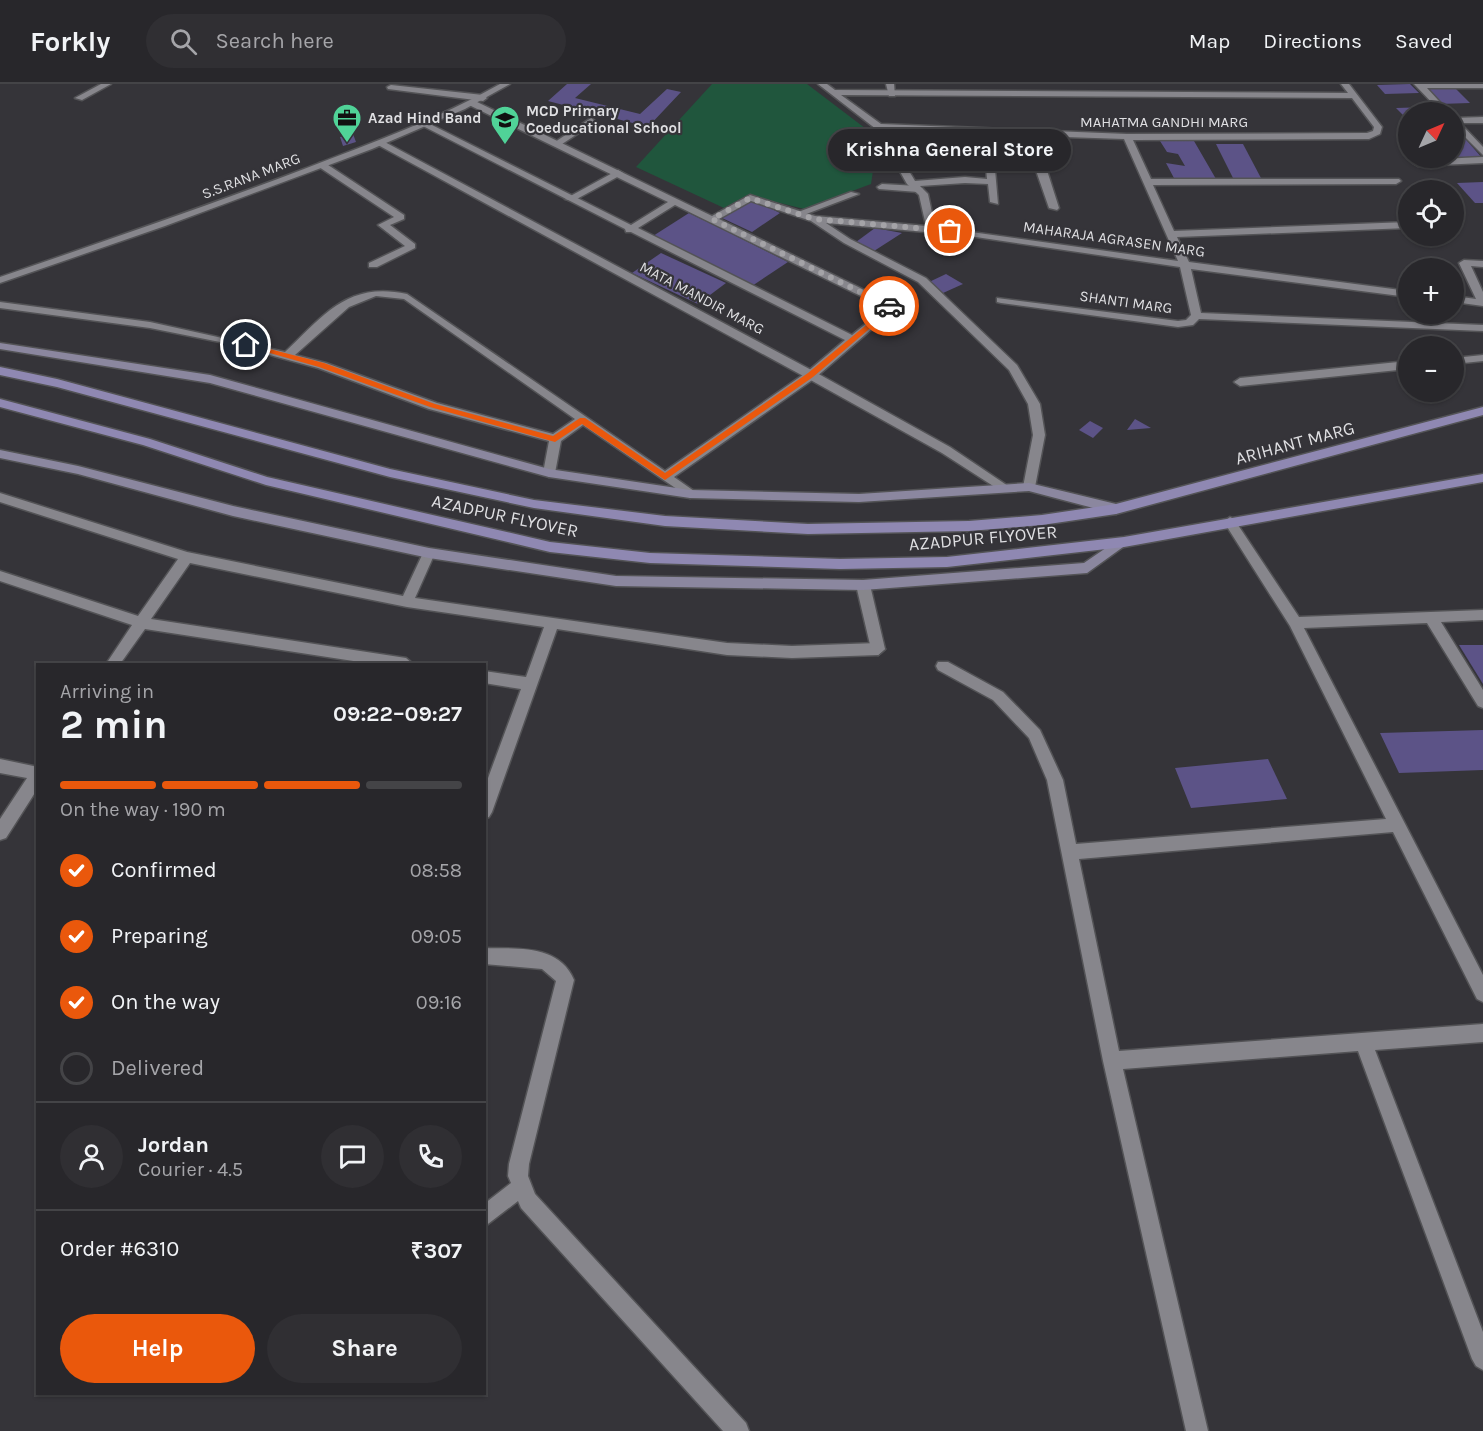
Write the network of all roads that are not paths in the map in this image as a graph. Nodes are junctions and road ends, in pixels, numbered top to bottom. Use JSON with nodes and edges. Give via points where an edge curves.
{"nodes":[{"id":1,"x":107,"y":84,"type":"edge"},
{"id":2,"x":506,"y":84,"type":"edge"},
{"id":3,"x":822,"y":84,"type":"edge"},
{"id":4,"x":1345,"y":84,"type":"edge"},
{"id":5,"x":1419,"y":85,"type":"edge"},
{"id":6,"x":1483,"y":86,"type":"edge"},
{"id":7,"x":391,"y":87,"type":"dead end"},
{"id":8,"x":891,"y":89,"type":"edge"},
{"id":9,"x":833,"y":92,"type":"junction"},
{"id":10,"x":1354,"y":96,"type":"junction"},
{"id":11,"x":80,"y":98,"type":"dead end"},
{"id":12,"x":483,"y":98,"type":"junction"},
{"id":13,"x":1435,"y":102,"type":"edge"},
{"id":14,"x":472,"y":103,"type":"junction"},
{"id":15,"x":1464,"y":120,"type":"edge"},
{"id":16,"x":1483,"y":120,"type":"edge"},
{"id":17,"x":591,"y":121,"type":"dead end"},
{"id":18,"x":423,"y":124,"type":"junction"},
{"id":19,"x":879,"y":127,"type":"junction"},
{"id":20,"x":1464,"y":131,"type":"edge"},
{"id":21,"x":1031,"y":133,"type":"junction"},
{"id":22,"x":1127,"y":137,"type":"junction"},
{"id":23,"x":381,"y":143,"type":"junction"},
{"id":24,"x":556,"y":144,"type":"junction"},
{"id":25,"x":1483,"y":152,"type":"edge"},
{"id":26,"x":895,"y":153,"type":"junction"},
{"id":27,"x":989,"y":155,"type":"junction"},
{"id":28,"x":1036,"y":156,"type":"junction"},
{"id":29,"x":1483,"y":160,"type":"edge"},
{"id":30,"x":1464,"y":161,"type":"edge"},
{"id":31,"x":322,"y":165,"type":"junction"},
{"id":32,"x":618,"y":173,"type":"junction"},
{"id":33,"x":1396,"y":181,"type":"dead end"},
{"id":34,"x":992,"y":182,"type":"junction"},
{"id":35,"x":1148,"y":182,"type":"junction"},
{"id":36,"x":915,"y":186,"type":"junction"},
{"id":37,"x":882,"y":187,"type":"dead end"},
{"id":38,"x":854,"y":194,"type":"dead end"},
{"id":39,"x":570,"y":200,"type":"junction"},
{"id":40,"x":676,"y":201,"type":"junction"},
{"id":41,"x":995,"y":202,"type":"dead end"},
{"id":42,"x":1054,"y":208,"type":"dead end"},
{"id":43,"x":798,"y":214,"type":"junction"},
{"id":44,"x":712,"y":219,"type":"junction"},
{"id":45,"x":814,"y":219,"type":"junction"},
{"id":46,"x":1398,"y":225,"type":"edge"},
{"id":47,"x":931,"y":229,"type":"junction"},
{"id":48,"x":629,"y":230,"type":"junction"},
{"id":49,"x":1172,"y":234,"type":"junction"},
{"id":50,"x":1483,"y":264,"type":"edge"},
{"id":51,"x":373,"y":265,"type":"dead end"},
{"id":52,"x":1185,"y":265,"type":"junction"},
{"id":53,"x":0,"y":280,"type":"edge"},
{"id":54,"x":1398,"y":293,"type":"edge"},
{"id":55,"x":904,"y":297,"type":"dead end"},
{"id":56,"x":1001,"y":300,"type":"dead end"},
{"id":57,"x":1464,"y":300,"type":"edge"},
{"id":58,"x":1483,"y":303,"type":"edge"},
{"id":59,"x":0,"y":305,"type":"edge"},
{"id":60,"x":892,"y":307,"type":"junction"},
{"id":61,"x":1196,"y":316,"type":"junction"},
{"id":62,"x":1483,"y":328,"type":"edge"},
{"id":63,"x":853,"y":340,"type":"junction"},
{"id":64,"x":0,"y":346,"type":"edge"},
{"id":65,"x":287,"y":356,"type":"junction"},
{"id":66,"x":1483,"y":358,"type":"edge"},
{"id":67,"x":1464,"y":360,"type":"edge"},
{"id":68,"x":1398,"y":366,"type":"edge"},
{"id":69,"x":0,"y":371,"type":"edge"},
{"id":70,"x":811,"y":375,"type":"junction"},
{"id":71,"x":1240,"y":382,"type":"dead end"},
{"id":72,"x":0,"y":403,"type":"edge"},
{"id":73,"x":1483,"y":411,"type":"edge"},
{"id":74,"x":582,"y":420,"type":"junction"},
{"id":75,"x":555,"y":439,"type":"junction"},
{"id":76,"x":0,"y":454,"type":"edge"},
{"id":77,"x":549,"y":473,"type":"junction"},
{"id":78,"x":665,"y":477,"type":"junction"},
{"id":79,"x":1483,"y":478,"type":"edge"},
{"id":80,"x":1029,"y":487,"type":"junction"},
{"id":81,"x":1005,"y":488,"type":"junction"},
{"id":82,"x":690,"y":494,"type":"junction"},
{"id":83,"x":0,"y":497,"type":"edge"},
{"id":84,"x":1116,"y":509,"type":"junction"},
{"id":85,"x":1230,"y":522,"type":"junction"},
{"id":86,"x":1124,"y":542,"type":"junction"},
{"id":87,"x":429,"y":554,"type":"junction"},
{"id":88,"x":187,"y":556,"type":"junction"},
{"id":89,"x":0,"y":576,"type":"edge"},
{"id":90,"x":863,"y":585,"type":"junction"},
{"id":91,"x":407,"y":602,"type":"junction"},
{"id":92,"x":1483,"y":615,"type":"edge"},
{"id":93,"x":1430,"y":616,"type":"junction"},
{"id":94,"x":142,"y":623,"type":"junction"},
{"id":95,"x":1295,"y":623,"type":"junction"},
{"id":96,"x":552,"y":624,"type":"junction"},
{"id":97,"x":114,"y":663,"type":"edge"},
{"id":98,"x":400,"y":663,"type":"edge"},
{"id":99,"x":944,"y":666,"type":"dead end"},
{"id":100,"x":486,"y":677,"type":"edge"},
{"id":101,"x":530,"y":684,"type":"junction"},
{"id":102,"x":1483,"y":702,"type":"edge"},
{"id":103,"x":0,"y":766,"type":"edge"},
{"id":104,"x":36,"y":774,"type":"edge"},
{"id":105,"x":36,"y":777,"type":"edge"},
{"id":106,"x":488,"y":789,"type":"edge"},
{"id":107,"x":1398,"y":825,"type":"junction"},
{"id":108,"x":0,"y":833,"type":"edge"},
{"id":109,"x":1071,"y":852,"type":"junction"},
{"id":110,"x":486,"y":956,"type":"edge"},
{"id":111,"x":1483,"y":993,"type":"edge"},
{"id":112,"x":1483,"y":1033,"type":"edge"},
{"id":113,"x":1363,"y":1042,"type":"junction"},
{"id":114,"x":1112,"y":1061,"type":"junction"},
{"id":115,"x":521,"y":1187,"type":"junction"},
{"id":116,"x":486,"y":1215,"type":"edge"},
{"id":117,"x":1483,"y":1359,"type":"edge"},
{"id":118,"x":738,"y":1431,"type":"edge"},
{"id":119,"x":1197,"y":1431,"type":"edge"}],
"edges":[{"from":1,"to":11,"type":"street"},
{"from":2,"to":12,"type":"street","name":"S.S.RANA MARG"},
{"from":3,"to":9,"type":"street"},
{"from":4,"to":10,"type":"street"},
{"from":5,"to":6,"type":"street"},
{"from":5,"to":13,"type":"street"},
{"from":7,"to":12,"type":"street"},
{"from":8,"to":9,"type":"street"},
{"from":8,"to":10,"type":"street"},
{"from":9,"to":19,"type":"street"},
{"from":10,"to":22,"type":"street","name":"MAHATMA GANDHI MARG","via":[[1378,126],[1370,136]]},
{"from":12,"to":14,"type":"street","name":"S.S.RANA MARG"},
{"from":14,"to":18,"type":"street","name":"S.S.RANA MARG"},
{"from":14,"to":24,"type":"street"},
{"from":15,"to":16,"type":"street"},
{"from":17,"to":24,"type":"street"},
{"from":18,"to":23,"type":"street","name":"S.S.RANA MARG"},
{"from":18,"to":39,"type":"street"},
{"from":19,"to":21,"type":"street","name":"MAHATMA GANDHI MARG"},
{"from":19,"to":26,"type":"street"},
{"from":20,"to":25,"type":"street"},
{"from":21,"to":22,"type":"street","name":"MAHATMA GANDHI MARG"},
{"from":21,"to":28,"type":"street"},
{"from":22,"to":35,"type":"street","name":"SHANTI MARG"},
{"from":23,"to":31,"type":"street","name":"S.S.RANA MARG"},
{"from":23,"to":70,"type":"street","name":"MATA MANDIR MARG"},
{"from":24,"to":32,"type":"street"},
{"from":26,"to":27,"type":"street"},
{"from":26,"to":36,"type":"street"},
{"from":27,"to":28,"type":"street"},
{"from":27,"to":34,"type":"street"},
{"from":28,"to":42,"type":"street"},
{"from":29,"to":30,"type":"street"},
{"from":31,"to":51,"type":"street","via":[[401,217],[382,225],[412,246]]},
{"from":31,"to":53,"type":"street","name":"S.S.RANA MARG"},
{"from":32,"to":39,"type":"street"},
{"from":32,"to":40,"type":"street"},
{"from":33,"to":35,"type":"street"},
{"from":34,"to":36,"type":"street","via":[[965,180]]},
{"from":34,"to":41,"type":"street"},
{"from":35,"to":49,"type":"street","name":"SHANTI MARG"},
{"from":36,"to":37,"type":"street"},
{"from":36,"to":47,"type":"street","via":[[923,194]]},
{"from":38,"to":43,"type":"street"},
{"from":39,"to":48,"type":"street"},
{"from":40,"to":44,"type":"street"},
{"from":40,"to":48,"type":"street"},
{"from":43,"to":44,"type":"street","via":[[750,198]]},
{"from":43,"to":45,"type":"street"},
{"from":44,"to":60,"type":"street"},
{"from":45,"to":47,"type":"street","name":"MAHARAJA AGRASEN MARG"},
{"from":45,"to":80,"type":"street","via":[[922,280],[1013,368],[1034,404],[1039,435]]},
{"from":46,"to":49,"type":"street"},
{"from":47,"to":52,"type":"street","name":"MAHARAJA AGRASEN MARG"},
{"from":48,"to":63,"type":"street"},
{"from":49,"to":52,"type":"street","name":"SHANTI MARG"},
{"from":50,"to":58,"type":"street","via":[[1464,263]]},
{"from":52,"to":54,"type":"street","name":"MAHARAJA AGRASEN MARG"},
{"from":52,"to":61,"type":"street","name":"SHANTI MARG"},
{"from":55,"to":60,"type":"street"},
{"from":56,"to":61,"type":"street","name":"SHANTI MARG","via":[[1178,324],[1189,323]]},
{"from":57,"to":58,"type":"street"},
{"from":59,"to":65,"type":"street","via":[[150,325]]},
{"from":60,"to":63,"type":"street"},
{"from":61,"to":62,"type":"street"},
{"from":63,"to":70,"type":"street"},
{"from":64,"to":77,"type":"main road","via":[[210,379]]},
{"from":65,"to":74,"type":"street","via":[[345,306],[364,295],[384,292],[407,297]]},
{"from":65,"to":75,"type":"street","via":[[433,406]]},
{"from":66,"to":67,"type":"street"},
{"from":68,"to":71,"type":"street"},
{"from":69,"to":84,"type":"main road","name":"AZADPUR FLYOVER","via":[[390,473],[534,504],[665,521],[796,528],[969,526]]},
{"from":70,"to":78,"type":"street"},
{"from":70,"to":81,"type":"street","name":"MATA MANDIR MARG","via":[[946,450]]},
{"from":72,"to":86,"type":"main road","name":"AZADPUR FLYOVER","via":[[146,442],[266,481],[550,547],[650,558],[828,564],[947,562]]},
{"from":73,"to":84,"type":"main road","name":"ARIHANT MARG"},
{"from":74,"to":75,"type":"street"},
{"from":74,"to":78,"type":"street"},
{"from":75,"to":77,"type":"street"},
{"from":76,"to":87,"type":"main road"},
{"from":77,"to":82,"type":"main road"},
{"from":78,"to":82,"type":"street"},
{"from":79,"to":85,"type":"main road"},
{"from":80,"to":81,"type":"main road"},
{"from":80,"to":84,"type":"main road"},
{"from":81,"to":82,"type":"main road","via":[[859,498]]},
{"from":83,"to":88,"type":"street"},
{"from":85,"to":86,"type":"main road"},
{"from":85,"to":95,"type":"street"},
{"from":86,"to":90,"type":"main road","via":[[1087,568]]},
{"from":87,"to":90,"type":"main road","via":[[616,580]]},
{"from":87,"to":91,"type":"street"},
{"from":88,"to":91,"type":"street"},
{"from":88,"to":94,"type":"street"},
{"from":89,"to":94,"type":"street"},
{"from":90,"to":96,"type":"street","via":[[879,649],[727,649]]},
{"from":91,"to":96,"type":"street"},
{"from":92,"to":93,"type":"street"},
{"from":93,"to":95,"type":"street"},
{"from":93,"to":102,"type":"street"},
{"from":94,"to":97,"type":"street"},
{"from":94,"to":98,"type":"street"},
{"from":95,"to":107,"type":"street"},
{"from":96,"to":101,"type":"street"},
{"from":99,"to":109,"type":"street","via":[[998,696],[1035,734],[1056,780]]},
{"from":100,"to":101,"type":"street"},
{"from":101,"to":106,"type":"street"},
{"from":103,"to":104,"type":"street"},
{"from":105,"to":108,"type":"street"},
{"from":107,"to":109,"type":"street"},
{"from":107,"to":111,"type":"street"},
{"from":109,"to":114,"type":"street"},
{"from":110,"to":115,"type":"street","via":[[547,961],[562,971],[564,980],[519,1164]]},
{"from":112,"to":113,"type":"street"},
{"from":113,"to":114,"type":"street"},
{"from":113,"to":117,"type":"street"},
{"from":114,"to":119,"type":"street"},
{"from":115,"to":116,"type":"street"},
{"from":115,"to":118,"type":"street","via":[[528,1201]]}]}
